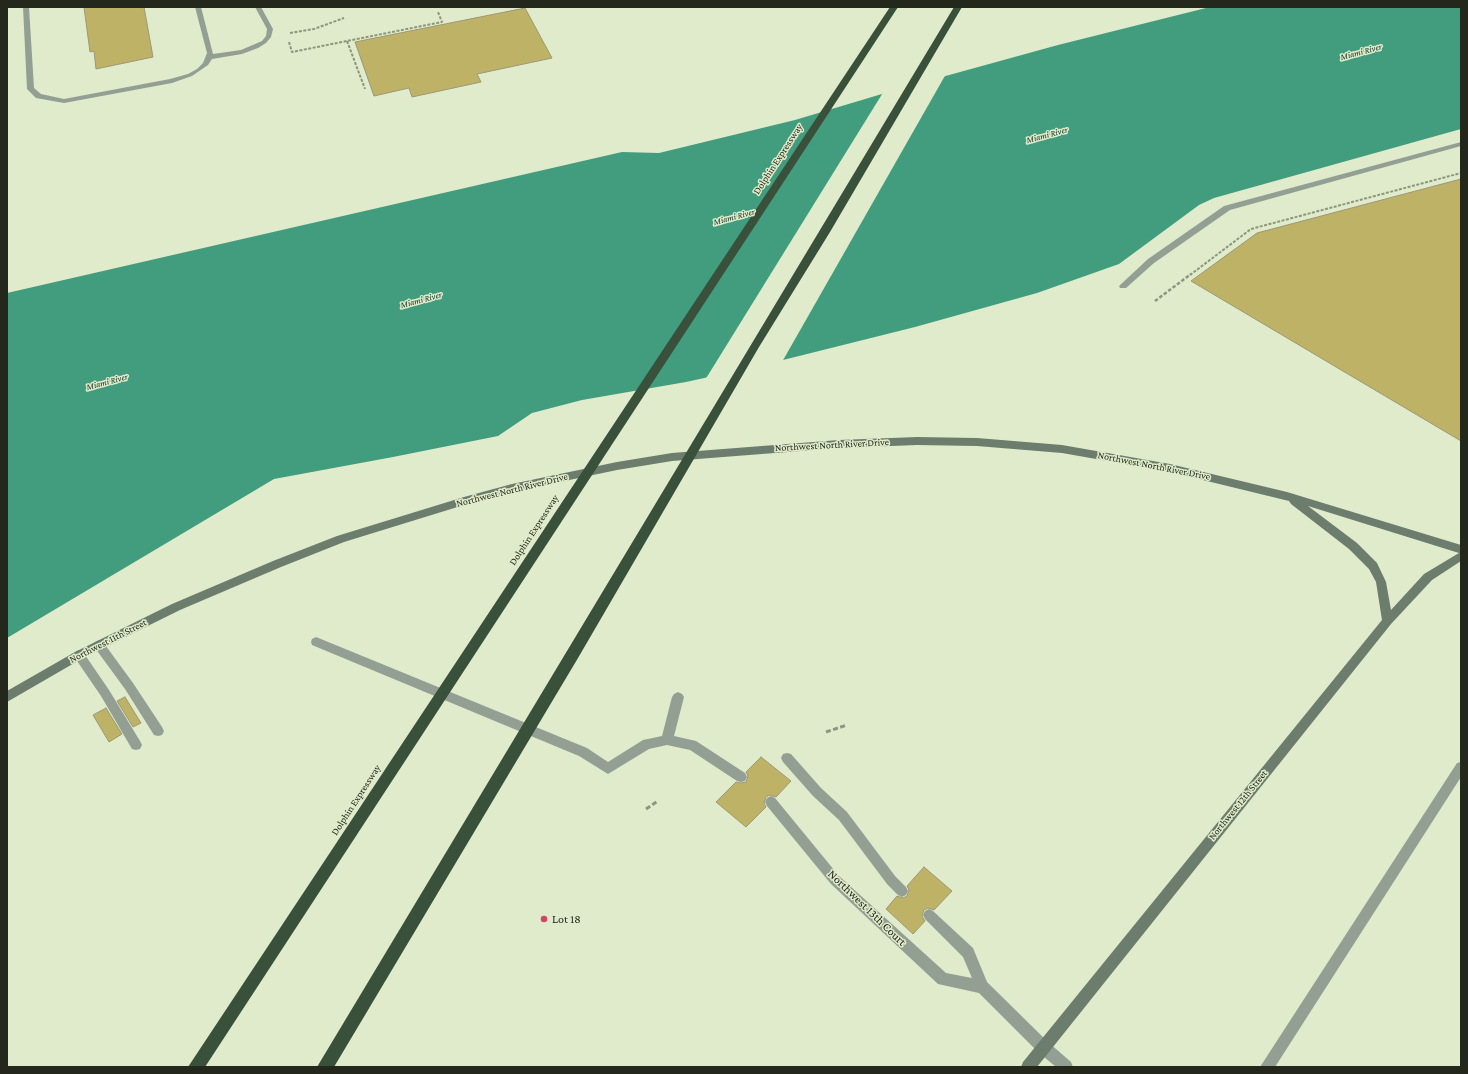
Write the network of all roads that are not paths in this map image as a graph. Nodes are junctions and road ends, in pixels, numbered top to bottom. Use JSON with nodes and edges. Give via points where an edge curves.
{"nodes":[{"id":1,"x":26,"y":7,"type":"edge"},
{"id":2,"x":198,"y":7,"type":"edge"},
{"id":3,"x":258,"y":7,"type":"edge"},
{"id":4,"x":894,"y":7,"type":"edge"},
{"id":5,"x":958,"y":7,"type":"edge"},
{"id":6,"x":210,"y":57,"type":"junction"},
{"id":7,"x":1461,"y":144,"type":"edge"},
{"id":8,"x":1123,"y":286,"type":"dead end"},
{"id":9,"x":1287,"y":496,"type":"junction"},
{"id":10,"x":1461,"y":549,"type":"edge"},
{"id":11,"x":1461,"y":556,"type":"edge"},
{"id":12,"x":211,"y":592,"type":"joint"},
{"id":13,"x":1387,"y":621,"type":"junction"},
{"id":14,"x":316,"y":642,"type":"dead end"},
{"id":15,"x":99,"y":645,"type":"junction"},
{"id":16,"x":79,"y":655,"type":"junction"},
{"id":17,"x":7,"y":697,"type":"edge"},
{"id":18,"x":678,"y":697,"type":"dead end"},
{"id":19,"x":158,"y":731,"type":"dead end"},
{"id":20,"x":667,"y":740,"type":"junction"},
{"id":21,"x":136,"y":745,"type":"dead end"},
{"id":22,"x":787,"y":758,"type":"dead end"},
{"id":23,"x":1461,"y":767,"type":"edge"},
{"id":24,"x":741,"y":777,"type":"dead end"},
{"id":25,"x":771,"y":802,"type":"dead end"},
{"id":26,"x":902,"y":891,"type":"dead end"},
{"id":27,"x":929,"y":915,"type":"dead end"},
{"id":28,"x":982,"y":987,"type":"junction"},
{"id":29,"x":1043,"y":1047,"type":"junction"},
{"id":30,"x":196,"y":1067,"type":"edge"},
{"id":31,"x":325,"y":1067,"type":"edge"},
{"id":32,"x":1028,"y":1067,"type":"edge"},
{"id":33,"x":1066,"y":1067,"type":"edge"},
{"id":34,"x":1267,"y":1067,"type":"edge"}],
"edges":[{"from":1,"to":6,"type":"street","via":[[31,89],[39,96],[50,99],[80,99],[172,81],[199,70]]},
{"from":2,"to":6,"type":"street"},
{"from":3,"to":6,"type":"street","via":[[270,29],[270,36],[256,47],[242,52]]},
{"from":4,"to":30,"type":"highway","name":"Dolphin Expressway"},
{"from":5,"to":31,"type":"highway","via":[[826,232],[755,345]]},
{"from":7,"to":8,"type":"street","via":[[1227,208],[1151,261]]},
{"from":9,"to":10,"type":"main road","name":"Northwest North River Drive"},
{"from":9,"to":12,"type":"main road","name":"Northwest North River Drive","via":[[1115,457],[1062,449],[977,442],[838,444],[688,456],[617,466],[464,501],[341,539]]},
{"from":9,"to":13,"type":"main road","via":[[1354,546],[1373,566],[1381,582]]},
{"from":11,"to":13,"type":"main road","name":"Northwest 12th Street","via":[[1415,589]]},
{"from":12,"to":15,"type":"main road","name":"Northwest 11th Street"},
{"from":13,"to":29,"type":"main road","name":"Northwest 12th Street"},
{"from":14,"to":20,"type":"street","via":[[583,752],[608,769],[647,744]]},
{"from":15,"to":16,"type":"main road","name":"Northwest 11th Street"},
{"from":15,"to":19,"type":"street"},
{"from":16,"to":17,"type":"main road","name":"Northwest 11th Street"},
{"from":16,"to":21,"type":"street"},
{"from":18,"to":20,"type":"street"},
{"from":20,"to":24,"type":"street","via":[[692,745]]},
{"from":22,"to":26,"type":"street","via":[[817,792],[843,816],[886,874]]},
{"from":23,"to":34,"type":"street"},
{"from":25,"to":28,"type":"street","name":"Northwest 13th Court","via":[[836,880],[943,979]]},
{"from":27,"to":28,"type":"street","via":[[968,953]]},
{"from":28,"to":29,"type":"street"},
{"from":29,"to":32,"type":"main road","name":"Northwest 12th Street"},
{"from":29,"to":33,"type":"street"}]}
